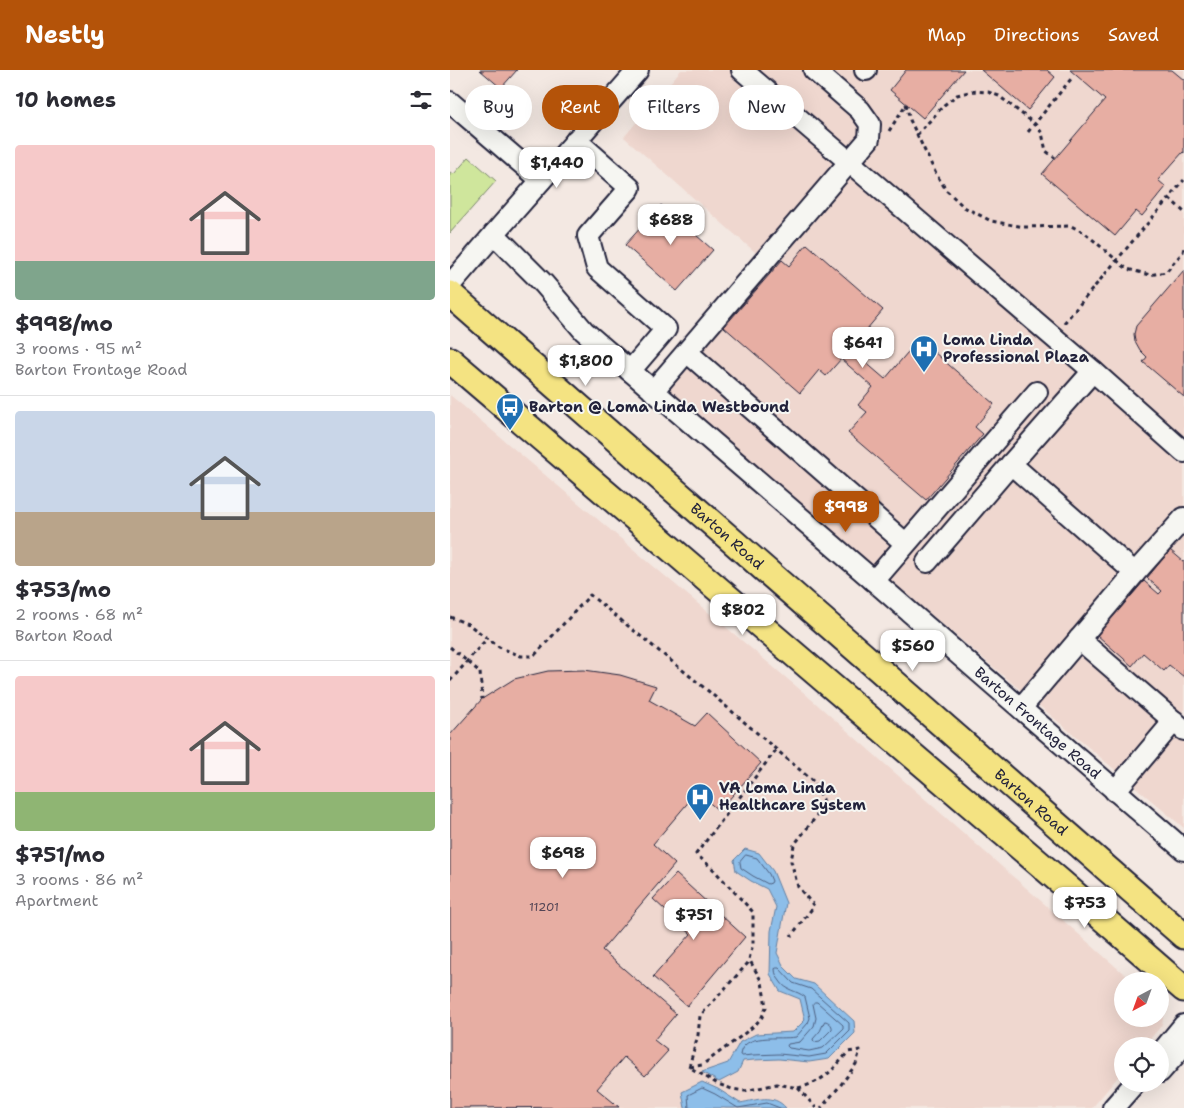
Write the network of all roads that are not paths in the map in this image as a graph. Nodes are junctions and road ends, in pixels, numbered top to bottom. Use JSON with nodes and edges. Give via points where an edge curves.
{"nodes":[{"id":1,"x":638,"y":70,"type":"edge"},
{"id":2,"x":742,"y":70,"type":"edge"},
{"id":3,"x":814,"y":70,"type":"edge"},
{"id":4,"x":450,"y":102,"type":"edge"},
{"id":5,"x":576,"y":140,"type":"junction"},
{"id":6,"x":849,"y":162,"type":"junction"},
{"id":7,"x":542,"y":180,"type":"junction"},
{"id":8,"x":494,"y":234,"type":"junction"},
{"id":9,"x":450,"y":286,"type":"edge"},
{"id":10,"x":450,"y":294,"type":"edge"},
{"id":11,"x":686,"y":352,"type":"junction"},
{"id":12,"x":450,"y":360,"type":"edge"},
{"id":13,"x":630,"y":371,"type":"junction"},
{"id":14,"x":1093,"y":371,"type":"junction"},
{"id":15,"x":653,"y":391,"type":"junction"},
{"id":16,"x":1036,"y":392,"type":"dead end"},
{"id":17,"x":1184,"y":452,"type":"edge"},
{"id":18,"x":1011,"y":464,"type":"junction"},
{"id":19,"x":1184,"y":518,"type":"edge"},
{"id":20,"x":906,"y":543,"type":"junction"},
{"id":21,"x":927,"y":562,"type":"dead end"},
{"id":22,"x":1135,"y":573,"type":"junction"},
{"id":23,"x":874,"y":580,"type":"junction"},
{"id":24,"x":1079,"y":639,"type":"junction"},
{"id":25,"x":1021,"y":708,"type":"junction"},
{"id":26,"x":1179,"y":725,"type":"edge"},
{"id":27,"x":1115,"y":791,"type":"junction"},
{"id":28,"x":1184,"y":850,"type":"edge"},
{"id":29,"x":1184,"y":936,"type":"edge"},
{"id":30,"x":1184,"y":989,"type":"edge"},
{"id":31,"x":1184,"y":1025,"type":"edge"},
{"id":32,"x":1169,"y":1043,"type":"edge"},
{"id":33,"x":1184,"y":1045,"type":"edge"},
{"id":34,"x":1169,"y":1062,"type":"edge"},
{"id":35,"x":1127,"y":1092,"type":"edge"},
{"id":36,"x":1143,"y":1092,"type":"edge"},
{"id":37,"x":1113,"y":1108,"type":"edge"},
{"id":38,"x":1130,"y":1108,"type":"edge"}],
"edges":[{"from":1,"to":5,"type":"street"},
{"from":2,"to":6,"type":"street"},
{"from":3,"to":6,"type":"street","via":[[860,110],[870,124],[869,139]]},
{"from":4,"to":7,"type":"street"},
{"from":5,"to":7,"type":"street"},
{"from":5,"to":13,"type":"street","via":[[630,188],[588,236],[597,268],[666,330]]},
{"from":6,"to":11,"type":"street"},
{"from":6,"to":14,"type":"street"},
{"from":7,"to":8,"type":"street"},
{"from":8,"to":9,"type":"street"},
{"from":8,"to":13,"type":"street","name":"Barton Frontage Road","via":[[544,284],[584,331]]},
{"from":10,"to":29,"type":"main road","name":"Barton Road"},
{"from":11,"to":15,"type":"street"},
{"from":11,"to":20,"type":"street"},
{"from":12,"to":30,"type":"main road"},
{"from":13,"to":15,"type":"street","name":"Barton Frontage Road"},
{"from":14,"to":17,"type":"street"},
{"from":14,"to":18,"type":"street"},
{"from":15,"to":23,"type":"street","name":"Barton Frontage Road"},
{"from":16,"to":20,"type":"street"},
{"from":18,"to":21,"type":"street"},
{"from":18,"to":22,"type":"street"},
{"from":19,"to":22,"type":"street"},
{"from":20,"to":23,"type":"street"},
{"from":22,"to":24,"type":"street"},
{"from":23,"to":25,"type":"street","name":"Barton Frontage Road"},
{"from":24,"to":25,"type":"street"},
{"from":24,"to":26,"type":"street"},
{"from":25,"to":27,"type":"street","name":"Barton Frontage Road"},
{"from":26,"to":27,"type":"street"},
{"from":27,"to":28,"type":"street","name":"Barton Frontage Road"},
{"from":31,"to":32,"type":"street"},
{"from":33,"to":34,"type":"street"},
{"from":35,"to":37,"type":"street"},
{"from":36,"to":38,"type":"street"}]}
